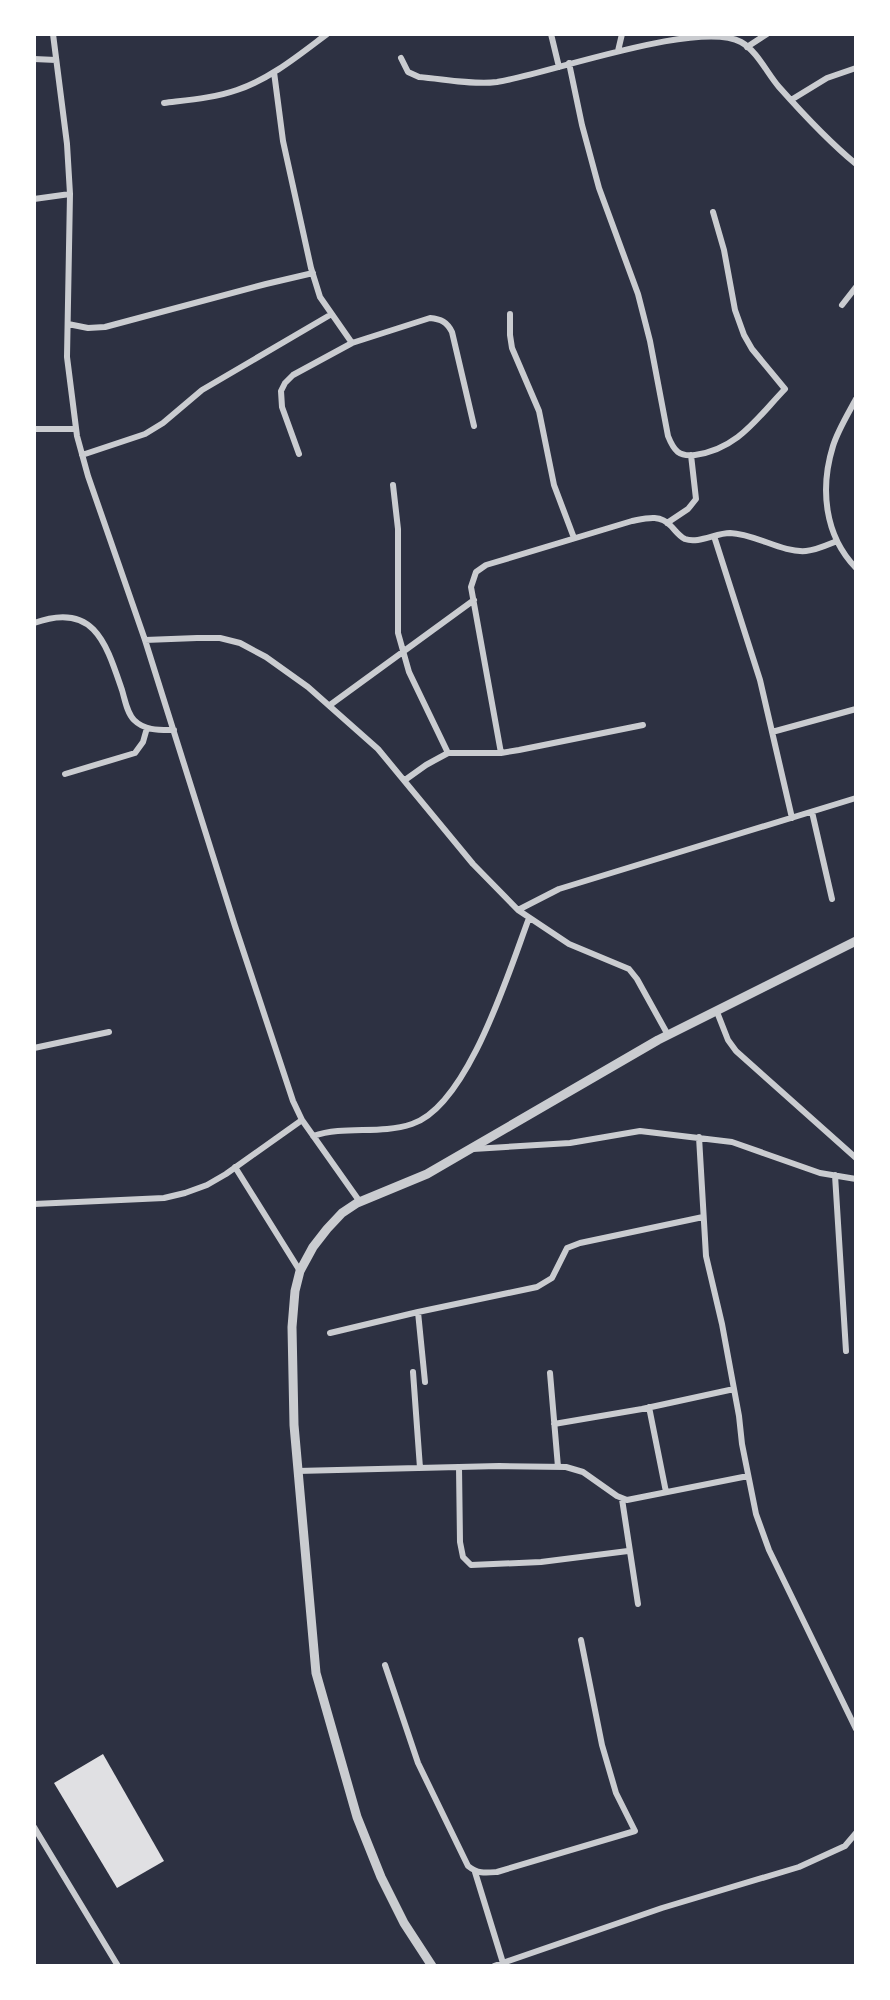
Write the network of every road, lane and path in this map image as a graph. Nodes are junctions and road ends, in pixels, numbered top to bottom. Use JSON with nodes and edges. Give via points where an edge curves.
{"nodes":[{"id":1,"x":53,"y":34,"type":"edge"},
{"id":2,"x":312,"y":34,"type":"edge"},
{"id":3,"x":327,"y":34,"type":"edge"},
{"id":4,"x":551,"y":34,"type":"edge"},
{"id":5,"x":622,"y":34,"type":"edge"},
{"id":6,"x":767,"y":34,"type":"edge"},
{"id":7,"x":319,"y":40,"type":"junction"},
{"id":8,"x":747,"y":47,"type":"junction"},
{"id":9,"x":618,"y":51,"type":"junction"},
{"id":10,"x":401,"y":58,"type":"dead end"},
{"id":11,"x":34,"y":59,"type":"edge"},
{"id":12,"x":56,"y":60,"type":"junction"},
{"id":13,"x":569,"y":63,"type":"junction"},
{"id":14,"x":559,"y":67,"type":"junction"},
{"id":15,"x":855,"y":68,"type":"edge"},
{"id":16,"x":274,"y":72,"type":"junction"},
{"id":17,"x":791,"y":100,"type":"junction"},
{"id":18,"x":164,"y":103,"type":"dead end"},
{"id":19,"x":855,"y":164,"type":"edge"},
{"id":20,"x":70,"y":194,"type":"junction"},
{"id":21,"x":34,"y":199,"type":"edge"},
{"id":22,"x":714,"y":212,"type":"dead end"},
{"id":23,"x":313,"y":273,"type":"junction"},
{"id":24,"x":855,"y":287,"type":"edge"},
{"id":25,"x":842,"y":305,"type":"dead end"},
{"id":26,"x":510,"y":314,"type":"dead end"},
{"id":27,"x":330,"y":315,"type":"junction"},
{"id":28,"x":68,"y":324,"type":"junction"},
{"id":29,"x":352,"y":343,"type":"junction"},
{"id":30,"x":855,"y":399,"type":"edge"},
{"id":31,"x":474,"y":426,"type":"dead end"},
{"id":32,"x":34,"y":429,"type":"edge"},
{"id":33,"x":76,"y":429,"type":"junction"},
{"id":34,"x":299,"y":454,"type":"dead end"},
{"id":35,"x":82,"y":455,"type":"junction"},
{"id":36,"x":691,"y":455,"type":"junction"},
{"id":37,"x":393,"y":485,"type":"dead end"},
{"id":38,"x":667,"y":523,"type":"junction"},
{"id":39,"x":714,"y":536,"type":"junction"},
{"id":40,"x":574,"y":538,"type":"junction"},
{"id":41,"x":837,"y":541,"type":"junction"},
{"id":42,"x":855,"y":568,"type":"edge"},
{"id":43,"x":474,"y":600,"type":"junction"},
{"id":44,"x":34,"y":623,"type":"edge"},
{"id":45,"x":146,"y":640,"type":"junction"},
{"id":46,"x":403,"y":651,"type":"junction"},
{"id":47,"x":330,"y":705,"type":"junction"},
{"id":48,"x":855,"y":709,"type":"edge"},
{"id":49,"x":643,"y":725,"type":"dead end"},
{"id":50,"x":147,"y":728,"type":"junction"},
{"id":51,"x":174,"y":730,"type":"junction"},
{"id":52,"x":772,"y":732,"type":"junction"},
{"id":53,"x":448,"y":753,"type":"junction"},
{"id":54,"x":501,"y":753,"type":"junction"},
{"id":55,"x":65,"y":774,"type":"dead end"},
{"id":56,"x":405,"y":780,"type":"junction"},
{"id":57,"x":855,"y":798,"type":"edge"},
{"id":58,"x":812,"y":812,"type":"junction"},
{"id":59,"x":792,"y":818,"type":"junction"},
{"id":60,"x":832,"y":899,"type":"dead end"},
{"id":61,"x":518,"y":910,"type":"junction"},
{"id":62,"x":529,"y":918,"type":"junction"},
{"id":63,"x":855,"y":942,"type":"edge"},
{"id":64,"x":717,"y":1012,"type":"junction"},
{"id":65,"x":109,"y":1032,"type":"dead end"},
{"id":66,"x":668,"y":1035,"type":"junction"},
{"id":67,"x":34,"y":1048,"type":"edge"},
{"id":68,"x":302,"y":1120,"type":"junction"},
{"id":69,"x":313,"y":1136,"type":"junction"},
{"id":70,"x":699,"y":1137,"type":"junction"},
{"id":71,"x":469,"y":1149,"type":"junction"},
{"id":72,"x":855,"y":1158,"type":"edge"},
{"id":73,"x":235,"y":1167,"type":"junction"},
{"id":74,"x":835,"y":1175,"type":"junction"},
{"id":75,"x":855,"y":1179,"type":"edge"},
{"id":76,"x":360,"y":1202,"type":"junction"},
{"id":77,"x":34,"y":1204,"type":"edge"},
{"id":78,"x":703,"y":1217,"type":"junction"},
{"id":79,"x":300,"y":1271,"type":"junction"},
{"id":80,"x":418,"y":1312,"type":"junction"},
{"id":81,"x":330,"y":1333,"type":"dead end"},
{"id":82,"x":846,"y":1351,"type":"dead end"},
{"id":83,"x":413,"y":1372,"type":"dead end"},
{"id":84,"x":550,"y":1373,"type":"dead end"},
{"id":85,"x":425,"y":1382,"type":"dead end"},
{"id":86,"x":734,"y":1389,"type":"junction"},
{"id":87,"x":649,"y":1407,"type":"junction"},
{"id":88,"x":554,"y":1424,"type":"junction"},
{"id":89,"x":459,"y":1467,"type":"junction"},
{"id":90,"x":558,"y":1467,"type":"junction"},
{"id":91,"x":420,"y":1468,"type":"junction"},
{"id":92,"x":297,"y":1471,"type":"junction"},
{"id":93,"x":748,"y":1476,"type":"junction"},
{"id":94,"x":666,"y":1492,"type":"junction"},
{"id":95,"x":622,"y":1499,"type":"junction"},
{"id":96,"x":628,"y":1551,"type":"junction"},
{"id":97,"x":638,"y":1604,"type":"dead end"},
{"id":98,"x":581,"y":1640,"type":"dead end"},
{"id":99,"x":385,"y":1665,"type":"dead end"},
{"id":100,"x":855,"y":1729,"type":"edge"},
{"id":101,"x":34,"y":1827,"type":"edge"},
{"id":102,"x":855,"y":1833,"type":"edge"},
{"id":103,"x":475,"y":1872,"type":"junction"},
{"id":104,"x":503,"y":1963,"type":"junction"},
{"id":105,"x":118,"y":1965,"type":"edge"},
{"id":106,"x":432,"y":1965,"type":"edge"},
{"id":107,"x":494,"y":1965,"type":"edge"}],
"edges":[{"from":1,"to":12,"type":"street"},
{"from":2,"to":7,"type":"street"},
{"from":3,"to":7,"type":"street"},
{"from":4,"to":14,"type":"street"},
{"from":5,"to":9,"type":"street"},
{"from":6,"to":8,"type":"street"},
{"from":7,"to":16,"type":"street"},
{"from":8,"to":9,"type":"street","via":[[726,37],[701,37]]},
{"from":8,"to":17,"type":"street"},
{"from":9,"to":13,"type":"street"},
{"from":10,"to":14,"type":"street","via":[[404,69],[413,75],[474,82],[496,82]]},
{"from":11,"to":12,"type":"street"},
{"from":12,"to":20,"type":"street"},
{"from":13,"to":14,"type":"street"},
{"from":13,"to":36,"type":"street","via":[[599,188],[638,294],[668,436],[678,453]]},
{"from":15,"to":17,"type":"street","via":[[827,78]]},
{"from":16,"to":18,"type":"street","via":[[237,90]]},
{"from":16,"to":23,"type":"street","via":[[283,141]]},
{"from":17,"to":19,"type":"street"},
{"from":20,"to":21,"type":"street"},
{"from":20,"to":28,"type":"street"},
{"from":22,"to":36,"type":"street","via":[[735,310],[744,334],[785,389],[742,435],[722,448]]},
{"from":23,"to":27,"type":"street"},
{"from":23,"to":28,"type":"street","via":[[105,327]]},
{"from":24,"to":25,"type":"street"},
{"from":26,"to":40,"type":"street","via":[[512,348],[539,411],[554,485]]},
{"from":27,"to":29,"type":"street"},
{"from":27,"to":35,"type":"street","via":[[202,390],[145,434]]},
{"from":28,"to":33,"type":"street","via":[[67,357]]},
{"from":29,"to":31,"type":"street","via":[[430,318],[448,324]]},
{"from":29,"to":34,"type":"street","via":[[293,375],[281,391],[282,407]]},
{"from":30,"to":41,"type":"street","via":[[834,443],[828,469],[825,494]]},
{"from":32,"to":33,"type":"street"},
{"from":33,"to":35,"type":"street"},
{"from":35,"to":45,"type":"street"},
{"from":36,"to":38,"type":"street","via":[[696,499]]},
{"from":37,"to":46,"type":"street","via":[[398,529],[398,633]]},
{"from":38,"to":39,"type":"street","via":[[686,539]]},
{"from":38,"to":40,"type":"street","via":[[652,517]]},
{"from":39,"to":41,"type":"street","via":[[742,534],[804,551]]},
{"from":39,"to":52,"type":"street","via":[[760,680]]},
{"from":40,"to":43,"type":"street","via":[[486,565],[473,577]]},
{"from":41,"to":42,"type":"street"},
{"from":43,"to":46,"type":"street"},
{"from":43,"to":54,"type":"street"},
{"from":44,"to":50,"type":"street","via":[[63,616],[76,617],[90,626],[114,667],[129,712]]},
{"from":45,"to":47,"type":"street","via":[[220,638],[240,643],[266,657]]},
{"from":45,"to":51,"type":"street"},
{"from":46,"to":47,"type":"street"},
{"from":46,"to":53,"type":"street"},
{"from":47,"to":56,"type":"street"},
{"from":48,"to":52,"type":"street"},
{"from":49,"to":54,"type":"street"},
{"from":50,"to":51,"type":"street"},
{"from":50,"to":55,"type":"street","via":[[135,753]]},
{"from":51,"to":68,"type":"street","via":[[235,926]]},
{"from":52,"to":59,"type":"street"},
{"from":53,"to":54,"type":"street"},
{"from":53,"to":56,"type":"street"},
{"from":56,"to":61,"type":"street","via":[[473,864]]},
{"from":57,"to":58,"type":"street"},
{"from":58,"to":59,"type":"street"},
{"from":58,"to":60,"type":"street"},
{"from":59,"to":61,"type":"street","via":[[559,890]]},
{"from":61,"to":62,"type":"street"},
{"from":62,"to":66,"type":"street","via":[[569,944],[629,969]]},
{"from":62,"to":69,"type":"street","via":[[480,1045],[440,1106],[415,1123],[397,1128],[338,1130]]},
{"from":63,"to":64,"type":"street"},
{"from":64,"to":66,"type":"street"},
{"from":64,"to":72,"type":"street","via":[[736,1051]]},
{"from":65,"to":67,"type":"street"},
{"from":66,"to":71,"type":"street"},
{"from":68,"to":69,"type":"street"},
{"from":68,"to":73,"type":"street"},
{"from":69,"to":76,"type":"street"},
{"from":70,"to":71,"type":"street","via":[[640,1131],[570,1143]]},
{"from":70,"to":74,"type":"street","via":[[732,1142]]},
{"from":70,"to":78,"type":"street"},
{"from":71,"to":76,"type":"street","via":[[426,1174]]},
{"from":73,"to":77,"type":"street","via":[[207,1185],[164,1198]]},
{"from":73,"to":79,"type":"street"},
{"from":74,"to":75,"type":"street"},
{"from":74,"to":82,"type":"street"},
{"from":76,"to":79,"type":"street","via":[[327,1229]]},
{"from":78,"to":80,"type":"street","via":[[580,1243],[567,1248],[552,1278],[537,1287]]},
{"from":78,"to":86,"type":"street","via":[[706,1256]]},
{"from":79,"to":92,"type":"street","via":[[292,1327]]},
{"from":80,"to":81,"type":"street"},
{"from":80,"to":85,"type":"street"},
{"from":83,"to":91,"type":"street"},
{"from":84,"to":88,"type":"street"},
{"from":86,"to":87,"type":"street"},
{"from":86,"to":93,"type":"street"},
{"from":87,"to":88,"type":"street"},
{"from":87,"to":94,"type":"street"},
{"from":88,"to":90,"type":"street"},
{"from":89,"to":90,"type":"street"},
{"from":89,"to":91,"type":"street"},
{"from":89,"to":96,"type":"street","via":[[460,1542],[463,1557],[471,1565],[541,1562]]},
{"from":90,"to":95,"type":"street","via":[[583,1472]]},
{"from":91,"to":92,"type":"street"},
{"from":92,"to":106,"type":"street","via":[[316,1673],[357,1818],[404,1923]]},
{"from":93,"to":94,"type":"street"},
{"from":93,"to":100,"type":"street","via":[[769,1550]]},
{"from":94,"to":95,"type":"street"},
{"from":95,"to":96,"type":"street"},
{"from":96,"to":97,"type":"street"},
{"from":98,"to":103,"type":"street","via":[[602,1745],[616,1793],[635,1831],[497,1872]]},
{"from":99,"to":103,"type":"street","via":[[418,1763],[463,1857]]},
{"from":101,"to":105,"type":"street"},
{"from":102,"to":104,"type":"street","via":[[845,1846],[799,1867],[662,1908]]},
{"from":103,"to":104,"type":"street"},
{"from":104,"to":107,"type":"street"}]}
